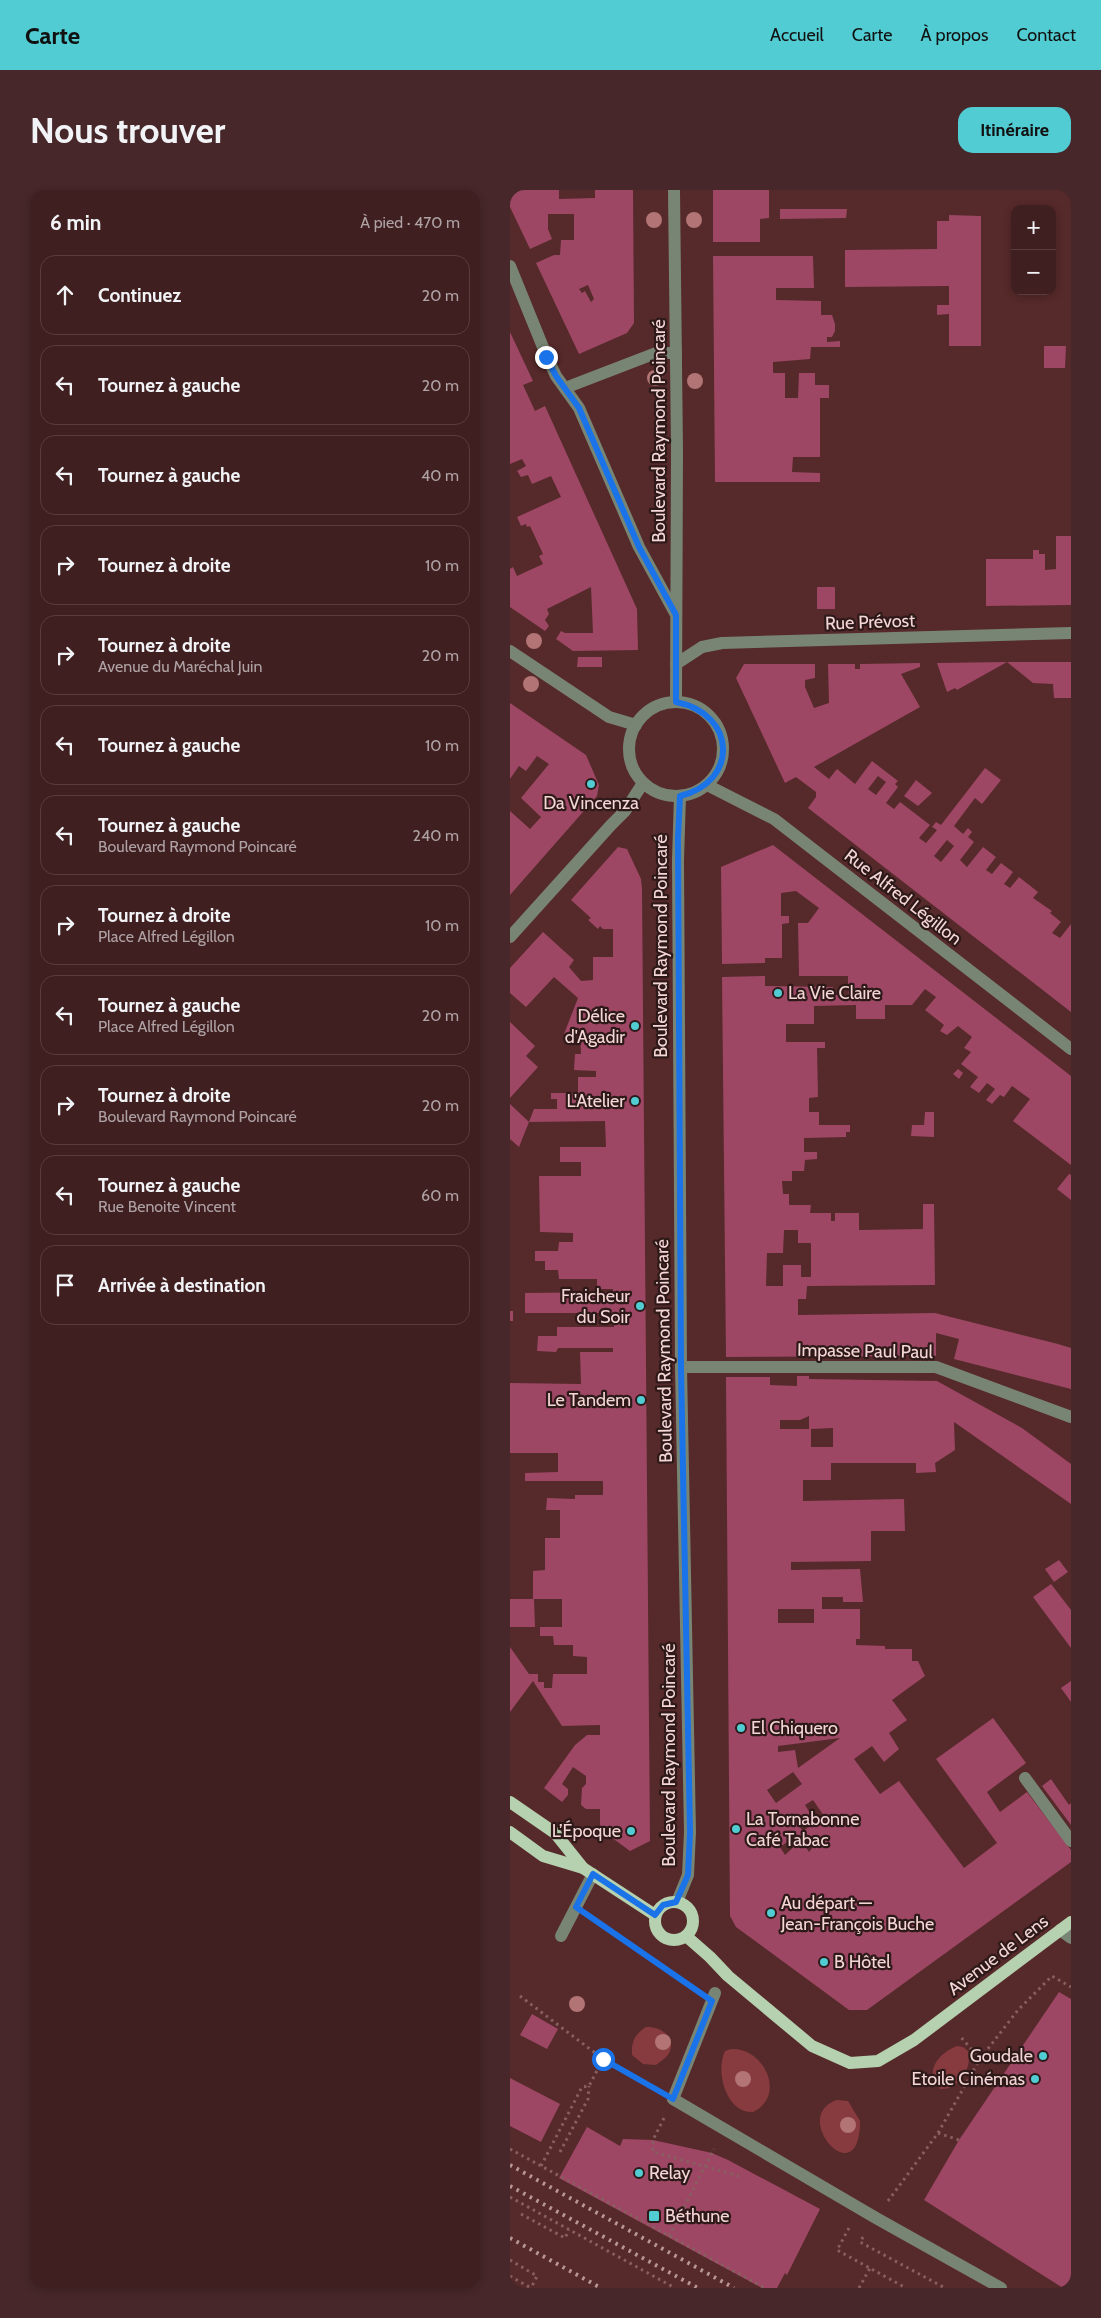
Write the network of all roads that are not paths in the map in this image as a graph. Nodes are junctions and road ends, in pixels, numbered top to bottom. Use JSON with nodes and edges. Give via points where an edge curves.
{"nodes":[{"id":1,"x":674,"y":190,"type":"edge"},
{"id":2,"x":510,"y":266,"type":"edge"},
{"id":3,"x":676,"y":353,"type":"junction"},
{"id":4,"x":565,"y":388,"type":"junction"},
{"id":5,"x":676,"y":615,"type":"junction"},
{"id":6,"x":1071,"y":633,"type":"edge"},
{"id":7,"x":510,"y":651,"type":"edge"},
{"id":8,"x":676,"y":664,"type":"junction"},
{"id":9,"x":676,"y":702,"type":"junction"},
{"id":10,"x":636,"y":725,"type":"junction"},
{"id":11,"x":643,"y":783,"type":"junction"},
{"id":12,"x":707,"y":785,"type":"junction"},
{"id":13,"x":680,"y":796,"type":"junction"},
{"id":14,"x":510,"y":937,"type":"edge"},
{"id":15,"x":1071,"y":1049,"type":"edge"},
{"id":16,"x":681,"y":1367,"type":"junction"},
{"id":17,"x":1071,"y":1417,"type":"edge"},
{"id":18,"x":1025,"y":1778,"type":"dead end"},
{"id":19,"x":510,"y":1802,"type":"edge"},
{"id":20,"x":510,"y":1832,"type":"edge"},
{"id":21,"x":1071,"y":1841,"type":"edge"},
{"id":22,"x":588,"y":1871,"type":"junction"},
{"id":23,"x":676,"y":1902,"type":"junction"},
{"id":24,"x":655,"y":1915,"type":"junction"},
{"id":25,"x":1071,"y":1922,"type":"edge"},
{"id":26,"x":1060,"y":1930,"type":"junction"},
{"id":27,"x":561,"y":1936,"type":"dead end"},
{"id":28,"x":686,"y":1936,"type":"junction"},
{"id":29,"x":1071,"y":1938,"type":"edge"},
{"id":30,"x":714,"y":1997,"type":"road end"},
{"id":31,"x":1001,"y":2288,"type":"edge"}],
"edges":[{"from":1,"to":3,"type":"street","name":"Boulevard Raymond Poincaré"},
{"from":2,"to":4,"type":"street","via":[[546,357]]},
{"from":3,"to":4,"type":"street","via":[[656,353]]},
{"from":3,"to":5,"type":"street","name":"Boulevard Raymond Poincaré"},
{"from":4,"to":5,"type":"street","via":[[579,408],[639,547]]},
{"from":5,"to":8,"type":"street","name":"Boulevard Raymond Poincaré"},
{"from":6,"to":8,"type":"street","name":"Rue Prévost","via":[[722,643],[702,647]]},
{"from":7,"to":10,"type":"street","via":[[609,717]]},
{"from":8,"to":9,"type":"street","name":"Boulevard Raymond Poincaré"},
{"from":9,"to":10,"type":"street","via":[[646,713]]},
{"from":9,"to":12,"type":"street","via":[[692,705],[706,713],[717,726],[723,757]]},
{"from":10,"to":11,"type":"street","via":[[630,739],[629,755]]},
{"from":11,"to":13,"type":"street","via":[[654,791]]},
{"from":11,"to":14,"type":"street","via":[[625,812]]},
{"from":12,"to":13,"type":"street","via":[[694,793]]},
{"from":12,"to":15,"type":"street","name":"Rue Alfred Légillon","via":[[774,819]]},
{"from":13,"to":16,"type":"street","name":"Boulevard Raymond Poincaré"},
{"from":16,"to":17,"type":"street","name":"Impasse Paul Paul","via":[[936,1367]]},
{"from":16,"to":23,"type":"street","name":"Boulevard Raymond Poincaré","via":[[690,1832],[688,1875]]},
{"from":18,"to":21,"type":"street"},
{"from":19,"to":22,"type":"main road","via":[[555,1833]]},
{"from":20,"to":22,"type":"main road","via":[[542,1856]]},
{"from":22,"to":24,"type":"main road"},
{"from":22,"to":27,"type":"street","via":[[576,1907]]},
{"from":23,"to":24,"type":"main road","via":[[663,1905]]},
{"from":23,"to":28,"type":"main road","via":[[689,1909],[692,1916],[693,1923]]},
{"from":24,"to":28,"type":"main road","via":[[654,1925],[667,1940],[677,1941]]},
{"from":25,"to":26,"type":"main road","name":"Avenue de Lens"},
{"from":26,"to":28,"type":"main road","name":"Avenue de Lens","via":[[914,2040],[878,2061],[850,2063],[812,2046],[728,1976]]},
{"from":26,"to":29,"type":"street"},
{"from":30,"to":31,"type":"street","via":[[673,2099]]}]}
